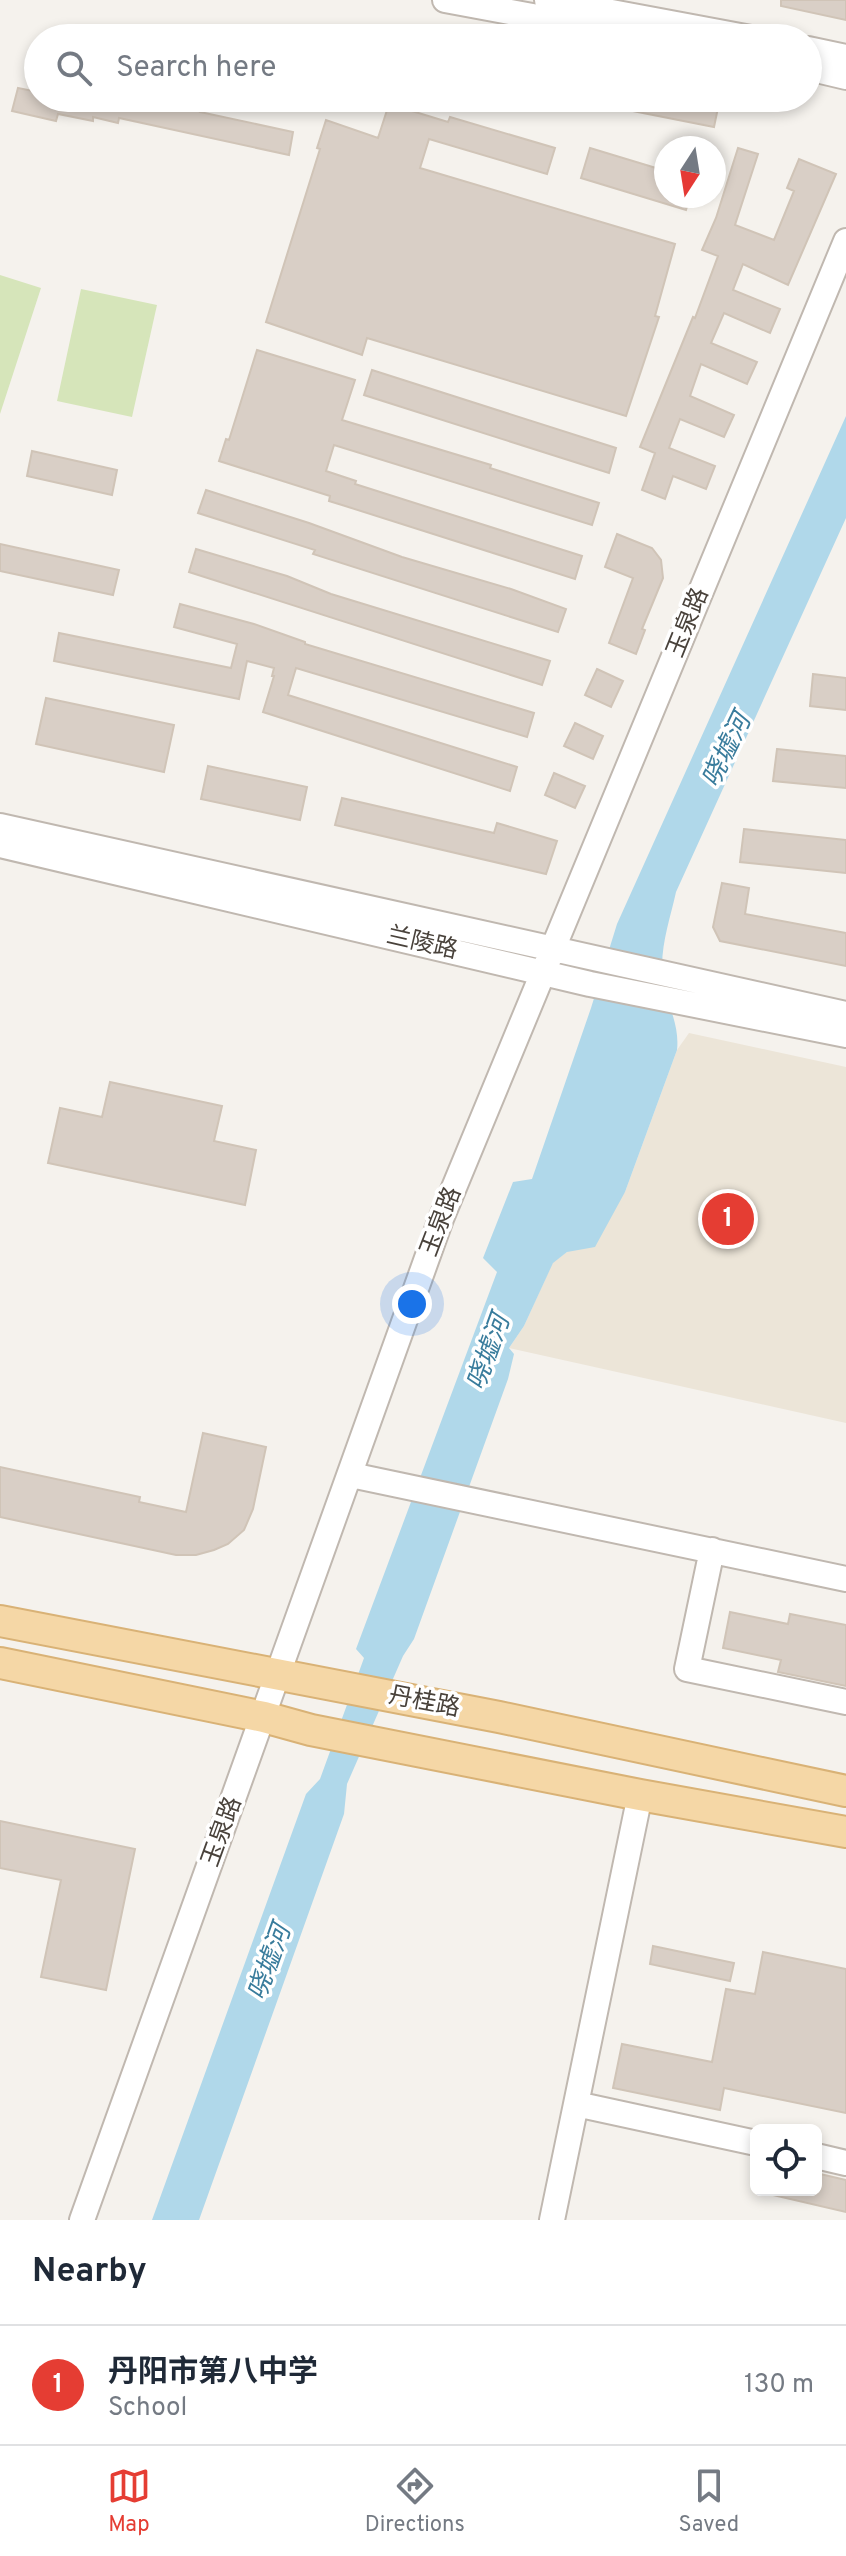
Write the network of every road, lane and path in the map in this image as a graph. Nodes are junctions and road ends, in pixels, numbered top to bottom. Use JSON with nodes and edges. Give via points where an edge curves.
{"nodes":[{"id":1,"x":445,"y":0,"type":"edge"},
{"id":2,"x":547,"y":0,"type":"edge"},
{"id":3,"x":576,"y":24,"type":"edge"},
{"id":4,"x":676,"y":24,"type":"edge"},
{"id":5,"x":822,"y":52,"type":"edge"},
{"id":6,"x":846,"y":57,"type":"edge"},
{"id":7,"x":822,"y":71,"type":"edge"},
{"id":8,"x":846,"y":77,"type":"edge"},
{"id":9,"x":846,"y":241,"type":"edge"},
{"id":10,"x":0,"y":826,"type":"edge"},
{"id":11,"x":0,"y":845,"type":"edge"},
{"id":12,"x":549,"y":962,"type":"junction"},
{"id":13,"x":675,"y":988,"type":"junction"},
{"id":14,"x":846,"y":1014,"type":"edge"},
{"id":15,"x":846,"y":1035,"type":"edge"},
{"id":16,"x":351,"y":1475,"type":"junction"},
{"id":17,"x":712,"y":1550,"type":"junction"},
{"id":18,"x":846,"y":1579,"type":"edge"},
{"id":19,"x":0,"y":1621,"type":"edge"},
{"id":20,"x":0,"y":1663,"type":"edge"},
{"id":21,"x":279,"y":1675,"type":"junction"},
{"id":22,"x":846,"y":1702,"type":"edge"},
{"id":23,"x":264,"y":1717,"type":"junction"},
{"id":24,"x":846,"y":1791,"type":"edge"},
{"id":25,"x":640,"y":1795,"type":"junction"},
{"id":26,"x":846,"y":1832,"type":"edge"},
{"id":27,"x":576,"y":2104,"type":"junction"},
{"id":28,"x":750,"y":2142,"type":"edge"},
{"id":29,"x":822,"y":2157,"type":"edge"},
{"id":30,"x":846,"y":2163,"type":"edge"},
{"id":31,"x":82,"y":2220,"type":"edge"},
{"id":32,"x":552,"y":2220,"type":"edge"}],
"edges":[{"from":1,"to":3,"type":"street"},
{"from":2,"to":4,"type":"street"},
{"from":5,"to":6,"type":"street"},
{"from":7,"to":8,"type":"street"},
{"from":9,"to":12,"type":"street","name":"玉泉路"},
{"from":10,"to":12,"type":"street","name":"兰陵路"},
{"from":11,"to":12,"type":"street","name":"兰陵路"},
{"from":12,"to":13,"type":"street","name":"兰陵路","via":[[593,959]]},
{"from":12,"to":13,"type":"street","name":"兰陵路","via":[[590,984]]},
{"from":12,"to":16,"type":"street","name":"玉泉路","via":[[441,1219]]},
{"from":13,"to":14,"type":"street","name":"兰陵路"},
{"from":13,"to":15,"type":"street","name":"兰陵路"},
{"from":16,"to":17,"type":"street"},
{"from":16,"to":21,"type":"street","name":"玉泉路"},
{"from":17,"to":18,"type":"street"},
{"from":17,"to":22,"type":"street","via":[[687,1669]]},
{"from":19,"to":21,"type":"main road","name":"丹桂路"},
{"from":20,"to":23,"type":"main road","name":"丹桂路"},
{"from":21,"to":23,"type":"street","name":"玉泉路"},
{"from":21,"to":24,"type":"main road","name":"丹桂路"},
{"from":23,"to":25,"type":"main road","name":"丹桂路"},
{"from":23,"to":31,"type":"street","name":"玉泉路"},
{"from":25,"to":26,"type":"main road","name":"丹桂路"},
{"from":25,"to":27,"type":"street"},
{"from":27,"to":28,"type":"street"},
{"from":27,"to":32,"type":"street"},
{"from":29,"to":30,"type":"street"}]}
